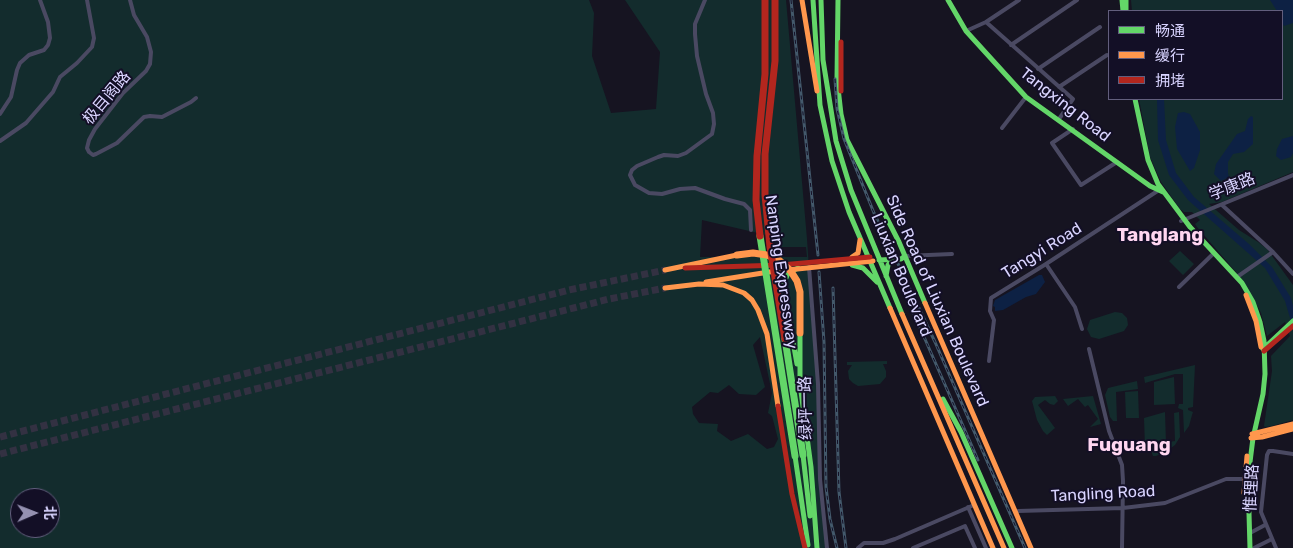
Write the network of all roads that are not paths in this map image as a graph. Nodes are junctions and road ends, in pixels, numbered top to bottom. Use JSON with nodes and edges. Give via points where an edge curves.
{"nodes":[{"id":1,"x":40,"y":0,"type":"edge"},
{"id":2,"x":87,"y":0,"type":"edge"},
{"id":3,"x":130,"y":0,"type":"edge"},
{"id":4,"x":705,"y":0,"type":"edge"},
{"id":5,"x":765,"y":0,"type":"edge"},
{"id":6,"x":775,"y":0,"type":"edge"},
{"id":7,"x":802,"y":0,"type":"edge"},
{"id":8,"x":839,"y":0,"type":"edge"},
{"id":9,"x":948,"y":0,"type":"edge"},
{"id":10,"x":1019,"y":0,"type":"edge"},
{"id":11,"x":1077,"y":0,"type":"edge"},
{"id":12,"x":817,"y":2,"type":"edge"},
{"id":13,"x":986,"y":22,"type":"junction"},
{"id":14,"x":1100,"y":27,"type":"dead end"},
{"id":15,"x":966,"y":31,"type":"junction"},
{"id":16,"x":1011,"y":45,"type":"junction"},
{"id":17,"x":1107,"y":55,"type":"dead end"},
{"id":18,"x":1038,"y":69,"type":"junction"},
{"id":19,"x":1059,"y":87,"type":"junction"},
{"id":20,"x":1026,"y":97,"type":"junction"},
{"id":21,"x":196,"y":98,"type":"dead end"},
{"id":22,"x":1133,"y":100,"type":"edge"},
{"id":23,"x":1133,"y":100,"type":"edge"},
{"id":24,"x":820,"y":105,"type":"junction"},
{"id":25,"x":0,"y":114,"type":"edge"},
{"id":26,"x":1059,"y":120,"type":"junction"},
{"id":27,"x":1002,"y":128,"type":"dead end"},
{"id":28,"x":1073,"y":129,"type":"junction"},
{"id":29,"x":0,"y":141,"type":"edge"},
{"id":30,"x":1116,"y":162,"type":"junction"},
{"id":31,"x":1293,"y":175,"type":"edge"},
{"id":32,"x":1150,"y":183,"type":"junction"},
{"id":33,"x":1161,"y":190,"type":"junction"},
{"id":34,"x":1222,"y":205,"type":"junction"},
{"id":35,"x":1183,"y":221,"type":"junction"},
{"id":36,"x":751,"y":230,"type":"dead end"},
{"id":37,"x":859,"y":236,"type":"junction"},
{"id":38,"x":1272,"y":252,"type":"junction"},
{"id":39,"x":952,"y":254,"type":"dead end"},
{"id":40,"x":1213,"y":254,"type":"junction"},
{"id":41,"x":907,"y":256,"type":"junction"},
{"id":42,"x":869,"y":259,"type":"junction"},
{"id":43,"x":894,"y":259,"type":"junction"},
{"id":44,"x":879,"y":260,"type":"junction"},
{"id":45,"x":845,"y":261,"type":"junction"},
{"id":46,"x":1046,"y":264,"type":"junction"},
{"id":47,"x":809,"y":267,"type":"junction"},
{"id":48,"x":681,"y":268,"type":"junction"},
{"id":49,"x":798,"y":268,"type":"junction"},
{"id":50,"x":664,"y":270,"type":"tunnel mouth"},
{"id":51,"x":1293,"y":274,"type":"edge"},
{"id":52,"x":1237,"y":277,"type":"junction"},
{"id":53,"x":887,"y":278,"type":"junction"},
{"id":54,"x":699,"y":284,"type":"junction"},
{"id":55,"x":1179,"y":286,"type":"dead end"},
{"id":56,"x":665,"y":288,"type":"tunnel mouth"},
{"id":57,"x":883,"y":292,"type":"junction"},
{"id":58,"x":1293,"y":320,"type":"edge"},
{"id":59,"x":1293,"y":326,"type":"edge"},
{"id":60,"x":1082,"y":329,"type":"dead end"},
{"id":61,"x":1284,"y":332,"type":"junction"},
{"id":62,"x":1089,"y":349,"type":"dead end"},
{"id":63,"x":1263,"y":350,"type":"junction"},
{"id":64,"x":988,"y":361,"type":"dead end"},
{"id":65,"x":927,"y":370,"type":"junction"},
{"id":66,"x":800,"y":384,"type":"junction"},
{"id":67,"x":1292,"y":427,"type":"edge"},
{"id":68,"x":1252,"y":436,"type":"junction"},
{"id":69,"x":1293,"y":454,"type":"edge"},
{"id":70,"x":799,"y":456,"type":"junction"},
{"id":71,"x":1244,"y":479,"type":"junction"},
{"id":72,"x":971,"y":506,"type":"junction"},
{"id":73,"x":1123,"y":508,"type":"junction"},
{"id":74,"x":1018,"y":510,"type":"junction"},
{"id":75,"x":1265,"y":525,"type":"junction"},
{"id":76,"x":1250,"y":532,"type":"junction"},
{"id":77,"x":1272,"y":540,"type":"junction"},
{"id":78,"x":927,"y":542,"type":"junction"},
{"id":79,"x":806,"y":548,"type":"edge"},
{"id":80,"x":817,"y":548,"type":"edge"},
{"id":81,"x":827,"y":548,"type":"edge"},
{"id":82,"x":858,"y":548,"type":"edge"},
{"id":83,"x":913,"y":548,"type":"edge"},
{"id":84,"x":929,"y":548,"type":"edge"},
{"id":85,"x":975,"y":548,"type":"edge"},
{"id":86,"x":986,"y":548,"type":"edge"},
{"id":87,"x":993,"y":548,"type":"edge"},
{"id":88,"x":1004,"y":548,"type":"edge"},
{"id":89,"x":1012,"y":548,"type":"edge"},
{"id":90,"x":1033,"y":548,"type":"edge"},
{"id":91,"x":1122,"y":548,"type":"edge"},
{"id":92,"x":1249,"y":548,"type":"edge"},
{"id":93,"x":1254,"y":548,"type":"edge"},
{"id":94,"x":1276,"y":548,"type":"edge"}],
"edges":[{"from":1,"to":25,"type":"street","via":[[48,22],[48,45],[20,63],[11,97]]},
{"from":2,"to":29,"type":"street","via":[[94,38],[92,47],[60,77],[53,92],[26,123]]},
{"from":3,"to":21,"type":"street","name":"极目阁路","via":[[134,15],[148,36],[150,64],[95,129],[89,140],[89,152],[93,155],[117,143],[144,117],[162,116]]},
{"from":4,"to":36,"type":"street","via":[[695,24],[695,34],[697,56],[713,113],[712,134],[686,153],[658,157],[632,170],[630,175],[635,185],[649,193],[695,188],[744,204],[750,210]]},
{"from":5,"to":70,"type":"main road","name":"Nanping Expressway","bridge":true,"via":[[765,74],[756,200],[762,252]]},
{"from":6,"to":70,"type":"main road","name":"Nanping Expressway","bridge":true,"via":[[776,61],[765,154],[764,195]]},
{"from":7,"to":24,"type":"main road"},
{"from":8,"to":41,"type":"main road","name":"Side Road of Liuxian Boulevard","via":[[837,79],[845,133]]},
{"from":9,"to":15,"type":"main road","name":"Tangxing Road"},
{"from":10,"to":13,"type":"street"},
{"from":11,"to":16,"type":"street"},
{"from":12,"to":24,"type":"main road","name":"Liuxian Boulevard","via":[[816,62]]},
{"from":12,"to":44,"type":"main road","name":"Liuxian Boulevard","via":[[836,141],[851,190]]},
{"from":13,"to":15,"type":"street"},
{"from":13,"to":16,"type":"street"},
{"from":14,"to":18,"type":"street"},
{"from":15,"to":20,"type":"main road","name":"Tangxing Road"},
{"from":16,"to":18,"type":"street"},
{"from":17,"to":19,"type":"street"},
{"from":18,"to":19,"type":"street"},
{"from":19,"to":26,"type":"street","via":[[1073,99]]},
{"from":20,"to":26,"type":"main road","name":"Tangxing Road"},
{"from":20,"to":27,"type":"street"},
{"from":22,"to":32,"type":"main road"},
{"from":23,"to":33,"type":"main road","via":[[1148,160]]},
{"from":24,"to":37,"type":"main road","name":"Liuxian Boulevard","via":[[832,161]]},
{"from":26,"to":28,"type":"main road","name":"Tangxing Road"},
{"from":28,"to":30,"type":"main road","name":"Tangxing Road"},
{"from":28,"to":30,"type":"street","via":[[1052,143],[1081,185]]},
{"from":30,"to":32,"type":"main road","name":"Tangxing Road"},
{"from":31,"to":34,"type":"street","name":"学康路"},
{"from":32,"to":33,"type":"main road","name":"Tangxing Road"},
{"from":33,"to":35,"type":"main road"},
{"from":33,"to":46,"type":"street","name":"Tangyi Road"},
{"from":34,"to":35,"type":"street","name":"学康路"},
{"from":34,"to":38,"type":"street"},
{"from":35,"to":40,"type":"main road"},
{"from":37,"to":42,"type":"main road","name":"Liuxian Boulevard"},
{"from":37,"to":45,"type":"main road","via":[[858,253]]},
{"from":38,"to":51,"type":"street"},
{"from":38,"to":52,"type":"street"},
{"from":39,"to":41,"type":"street"},
{"from":40,"to":52,"type":"main road"},
{"from":40,"to":55,"type":"street"},
{"from":40,"to":63,"type":"main road","via":[[1247,298]]},
{"from":41,"to":43,"type":"main road"},
{"from":41,"to":74,"type":"main road"},
{"from":41,"to":90,"type":"main road","name":"Side Road of Liuxian Boulevard"},
{"from":42,"to":44,"type":"main road"},
{"from":42,"to":45,"type":"main road"},
{"from":42,"to":57,"type":"main road","name":"Liuxian Boulevard"},
{"from":43,"to":44,"type":"main road"},
{"from":43,"to":53,"type":"main road","via":[[886,269]]},
{"from":44,"to":53,"type":"main road","name":"Liuxian Boulevard"},
{"from":45,"to":47,"type":"main road"},
{"from":45,"to":48,"type":"main road"},
{"from":45,"to":57,"type":"main road","via":[[863,268]]},
{"from":46,"to":60,"type":"street","via":[[1075,307]]},
{"from":46,"to":64,"type":"street","name":"Tangyi Road","via":[[991,298],[990,311],[994,320]]},
{"from":47,"to":49,"type":"main road"},
{"from":47,"to":81,"type":"street","name":"绿坪一路","via":[[818,384],[820,479]]},
{"from":48,"to":50,"type":"main road"},
{"from":48,"to":66,"type":"main road","bridge":true,"via":[[753,253],[779,260],[790,270],[800,292]]},
{"from":49,"to":54,"type":"main road"},
{"from":49,"to":66,"type":"main road","via":[[786,276],[784,285]]},
{"from":52,"to":63,"type":"main road","via":[[1256,308],[1262,328]]},
{"from":53,"to":65,"type":"main road","name":"Liuxian Boulevard"},
{"from":54,"to":56,"type":"main road"},
{"from":54,"to":79,"type":"main road","via":[[724,285],[744,293],[752,300],[763,321],[792,494]]},
{"from":57,"to":72,"type":"main road","name":"Liuxian Boulevard"},
{"from":58,"to":61,"type":"main road"},
{"from":59,"to":61,"type":"main road"},
{"from":61,"to":63,"type":"main road"},
{"from":62,"to":73,"type":"street","via":[[1109,431],[1122,465]]},
{"from":63,"to":68,"type":"main road","via":[[1262,386]]},
{"from":65,"to":88,"type":"main road","name":"Liuxian Boulevard"},
{"from":65,"to":89,"type":"main road","via":[[958,426]]},
{"from":66,"to":80,"type":"main road"},
{"from":67,"to":68,"type":"main road"},
{"from":68,"to":71,"type":"main road"},
{"from":68,"to":76,"type":"main road","via":[[1248,478]]},
{"from":69,"to":75,"type":"street","name":"惟理路","via":[[1273,450],[1266,455],[1260,506]]},
{"from":70,"to":79,"type":"main road"},
{"from":70,"to":80,"type":"main road"},
{"from":71,"to":73,"type":"street","name":"Tangling Road","via":[[1226,479],[1165,502]]},
{"from":71,"to":92,"type":"main road"},
{"from":72,"to":82,"type":"street","via":[[887,542],[864,543]]},
{"from":72,"to":86,"type":"street"},
{"from":72,"to":87,"type":"main road","name":"Liuxian Boulevard"},
{"from":73,"to":74,"type":"street","name":"Tangling Road"},
{"from":73,"to":91,"type":"street"},
{"from":74,"to":90,"type":"main road"},
{"from":75,"to":76,"type":"street"},
{"from":75,"to":77,"type":"street","name":"惟理路"},
{"from":76,"to":92,"type":"main road"},
{"from":77,"to":93,"type":"street"},
{"from":77,"to":94,"type":"street","name":"惟理路"},
{"from":78,"to":83,"type":"street"},
{"from":78,"to":84,"type":"street"},
{"from":78,"to":85,"type":"street","via":[[965,526]]}]}
